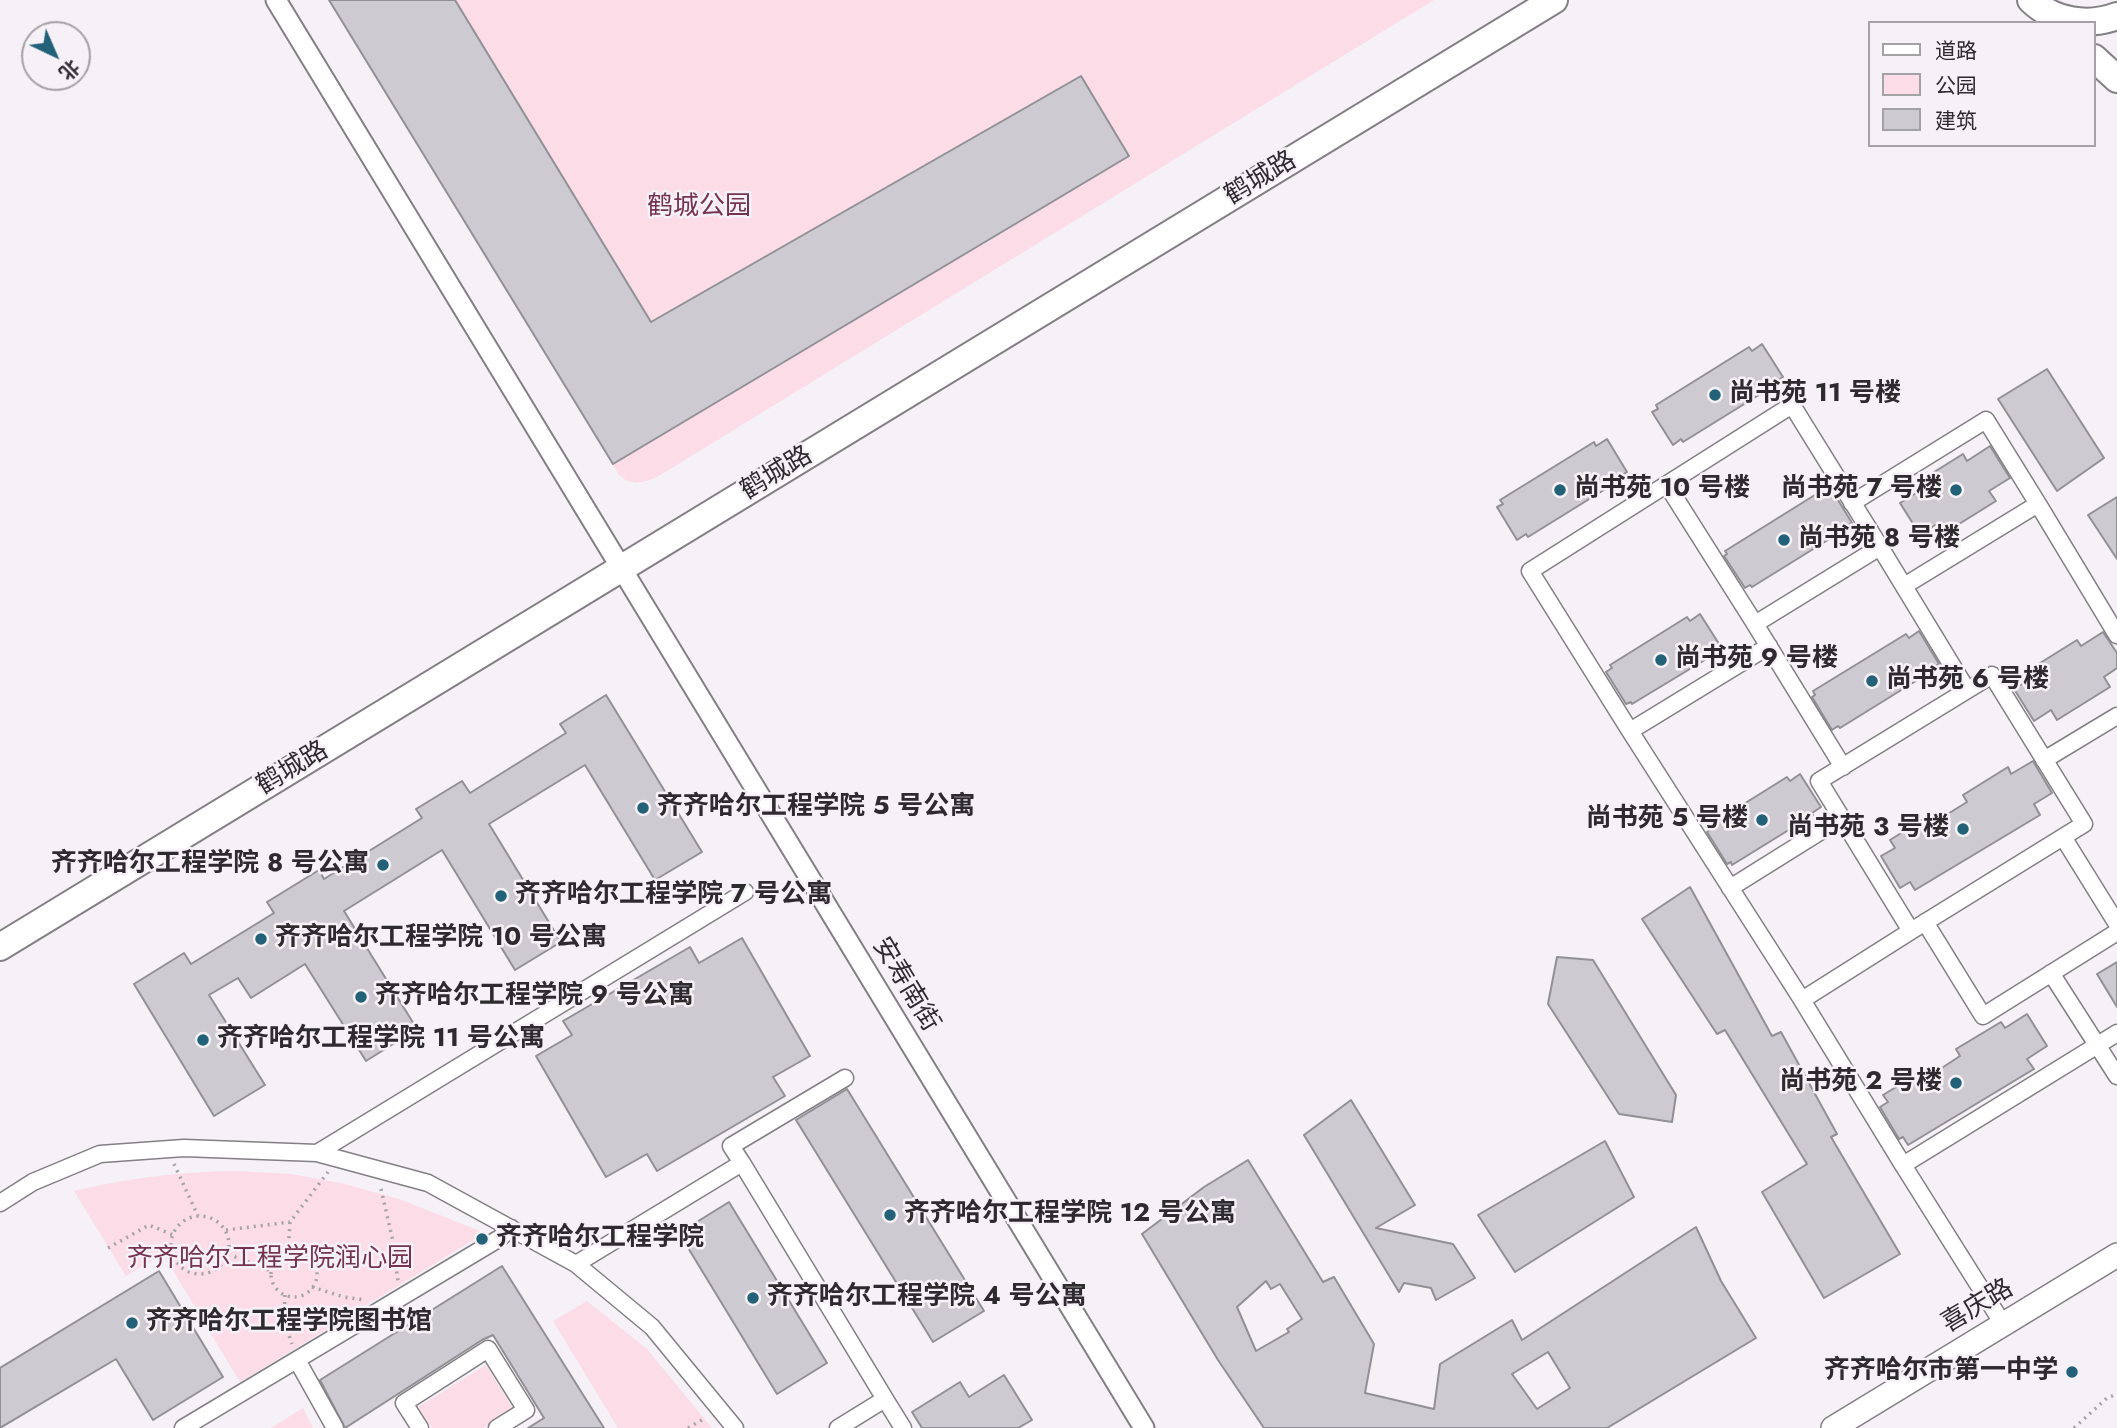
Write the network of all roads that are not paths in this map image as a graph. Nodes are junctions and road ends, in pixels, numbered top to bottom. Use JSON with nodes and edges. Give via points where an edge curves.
{"nodes":[{"id":1,"x":276,"y":0,"type":"edge"},
{"id":2,"x":1554,"y":0,"type":"edge"},
{"id":3,"x":2033,"y":2,"type":"edge"},
{"id":4,"x":2117,"y":16,"type":"edge"},
{"id":5,"x":2054,"y":21,"type":"edge"},
{"id":6,"x":2076,"y":21,"type":"edge"},
{"id":7,"x":2093,"y":21,"type":"edge"},
{"id":8,"x":2096,"y":60,"type":"edge"},
{"id":9,"x":2117,"y":79,"type":"edge"},
{"id":10,"x":1667,"y":485,"type":"junction"},
{"id":11,"x":1852,"y":503,"type":"junction"},
{"id":12,"x":2038,"y":504,"type":"junction"},
{"id":13,"x":1880,"y":547,"type":"junction"},
{"id":14,"x":622,"y":568,"type":"junction"},
{"id":15,"x":1904,"y":586,"type":"junction"},
{"id":16,"x":1755,"y":624,"type":"junction"},
{"id":17,"x":2117,"y":635,"type":"edge"},
{"id":18,"x":1769,"y":646,"type":"junction"},
{"id":19,"x":1967,"y":690,"type":"junction"},
{"id":20,"x":2117,"y":716,"type":"edge"},
{"id":21,"x":1630,"y":731,"type":"junction"},
{"id":22,"x":2045,"y":760,"type":"junction"},
{"id":23,"x":1843,"y":767,"type":"junction"},
{"id":24,"x":1842,"y":818,"type":"junction"},
{"id":25,"x":2063,"y":837,"type":"junction"},
{"id":26,"x":1730,"y":888,"type":"junction"},
{"id":27,"x":746,"y":892,"type":"dead end"},
{"id":28,"x":2117,"y":924,"type":"edge"},
{"id":29,"x":1918,"y":927,"type":"junction"},
{"id":30,"x":2117,"y":932,"type":"edge"},
{"id":31,"x":0,"y":947,"type":"edge"},
{"id":32,"x":2051,"y":973,"type":"junction"},
{"id":33,"x":1802,"y":1000,"type":"junction"},
{"id":34,"x":2117,"y":1033,"type":"edge"},
{"id":35,"x":2097,"y":1045,"type":"junction"},
{"id":36,"x":2117,"y":1076,"type":"edge"},
{"id":37,"x":845,"y":1078,"type":"dead end"},
{"id":38,"x":317,"y":1153,"type":"junction"},
{"id":39,"x":741,"y":1163,"type":"junction"},
{"id":40,"x":1902,"y":1165,"type":"junction"},
{"id":41,"x":0,"y":1203,"type":"edge"},
{"id":42,"x":511,"y":1228,"type":"junction"},
{"id":43,"x":2117,"y":1255,"type":"edge"},
{"id":44,"x":576,"y":1264,"type":"junction"},
{"id":45,"x":2003,"y":1324,"type":"junction"},
{"id":46,"x":297,"y":1360,"type":"junction"},
{"id":47,"x":885,"y":1399,"type":"junction"},
{"id":48,"x":183,"y":1428,"type":"edge"},
{"id":49,"x":335,"y":1428,"type":"edge"},
{"id":50,"x":419,"y":1428,"type":"edge"},
{"id":51,"x":497,"y":1428,"type":"edge"},
{"id":52,"x":735,"y":1428,"type":"edge"},
{"id":53,"x":838,"y":1428,"type":"edge"},
{"id":54,"x":903,"y":1428,"type":"edge"},
{"id":55,"x":1144,"y":1428,"type":"edge"},
{"id":56,"x":1833,"y":1428,"type":"edge"}],
"edges":[{"from":1,"to":14,"type":"street","name":"安寿南街"},
{"from":2,"to":14,"type":"main road","name":"鹤城路"},
{"from":3,"to":5,"type":"main road"},
{"from":3,"to":6,"type":"main road","via":[[2056,16]]},
{"from":4,"to":7,"type":"main road"},
{"from":8,"to":9,"type":"main road"},
{"from":10,"to":11,"type":"street","via":[[1792,405]]},
{"from":10,"to":16,"type":"street"},
{"from":10,"to":21,"type":"street","via":[[1530,571]]},
{"from":11,"to":12,"type":"street","via":[[1986,420]]},
{"from":11,"to":13,"type":"street"},
{"from":12,"to":15,"type":"street"},
{"from":12,"to":17,"type":"street"},
{"from":13,"to":15,"type":"street"},
{"from":13,"to":16,"type":"street"},
{"from":14,"to":31,"type":"main road","name":"鹤城路"},
{"from":14,"to":55,"type":"street","name":"安寿南街"},
{"from":15,"to":19,"type":"street"},
{"from":16,"to":18,"type":"street"},
{"from":18,"to":21,"type":"street"},
{"from":18,"to":23,"type":"street"},
{"from":19,"to":22,"type":"street","via":[[1992,674]]},
{"from":19,"to":23,"type":"street"},
{"from":20,"to":22,"type":"street"},
{"from":21,"to":26,"type":"street"},
{"from":22,"to":25,"type":"street","via":[[2084,824]]},
{"from":23,"to":24,"type":"street","via":[[1819,781]]},
{"from":24,"to":26,"type":"street"},
{"from":24,"to":29,"type":"street"},
{"from":25,"to":28,"type":"street"},
{"from":25,"to":29,"type":"street"},
{"from":26,"to":33,"type":"street"},
{"from":27,"to":38,"type":"street"},
{"from":29,"to":32,"type":"street","via":[[1983,1016]]},
{"from":29,"to":33,"type":"street"},
{"from":30,"to":32,"type":"street"},
{"from":32,"to":35,"type":"street"},
{"from":33,"to":40,"type":"street"},
{"from":34,"to":35,"type":"street"},
{"from":35,"to":36,"type":"street"},
{"from":35,"to":40,"type":"street"},
{"from":37,"to":39,"type":"street","via":[[731,1146]]},
{"from":38,"to":41,"type":"street","via":[[184,1148],[100,1154],[33,1182]]},
{"from":38,"to":42,"type":"street","via":[[428,1184]]},
{"from":39,"to":44,"type":"street"},
{"from":39,"to":47,"type":"street"},
{"from":40,"to":45,"type":"street"},
{"from":42,"to":44,"type":"street"},
{"from":42,"to":46,"type":"street"},
{"from":43,"to":45,"type":"main road","name":"喜庆路"},
{"from":44,"to":52,"type":"street","via":[[652,1327]]},
{"from":45,"to":56,"type":"main road","name":"喜庆路"},
{"from":46,"to":48,"type":"street"},
{"from":46,"to":49,"type":"street"},
{"from":47,"to":53,"type":"street"},
{"from":47,"to":54,"type":"street"},
{"from":50,"to":51,"type":"street","via":[[404,1403],[488,1349],[526,1410]]}]}
